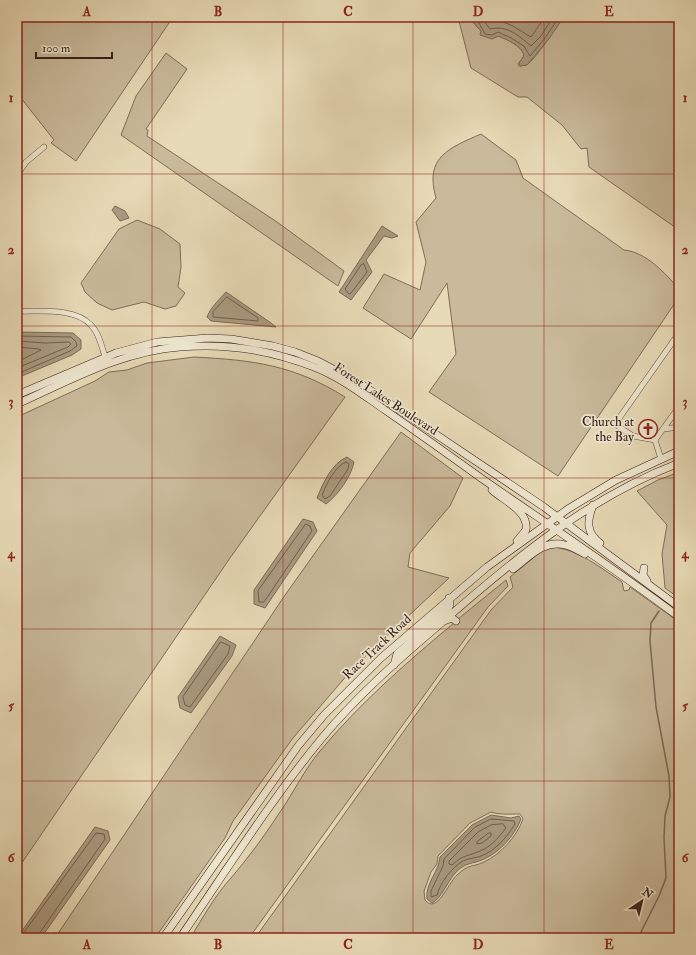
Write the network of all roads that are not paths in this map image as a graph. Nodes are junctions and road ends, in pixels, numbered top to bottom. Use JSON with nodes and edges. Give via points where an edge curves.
{"nodes":[{"id":1,"x":44,"y":147,"type":"dead end"},
{"id":2,"x":17,"y":175,"type":"edge"},
{"id":3,"x":17,"y":311,"type":"edge"},
{"id":4,"x":679,"y":333,"type":"edge"},
{"id":5,"x":105,"y":357,"type":"junction"},
{"id":6,"x":17,"y":395,"type":"edge"},
{"id":7,"x":17,"y":404,"type":"edge"},
{"id":8,"x":679,"y":408,"type":"edge"},
{"id":9,"x":679,"y":427,"type":"edge"},
{"id":10,"x":664,"y":429,"type":"junction"},
{"id":11,"x":416,"y":432,"type":"junction"},
{"id":12,"x":655,"y":440,"type":"junction"},
{"id":13,"x":679,"y":451,"type":"edge"},
{"id":14,"x":661,"y":459,"type":"junction"},
{"id":15,"x":679,"y":463,"type":"edge"},
{"id":16,"x":593,"y":505,"type":"junction"},
{"id":17,"x":557,"y":517,"type":"junction"},
{"id":18,"x":548,"y":523,"type":"junction"},
{"id":19,"x":564,"y":524,"type":"junction"},
{"id":20,"x":557,"y":529,"type":"junction"},
{"id":21,"x":508,"y":551,"type":"junction"},
{"id":22,"x":593,"y":557,"type":"junction"},
{"id":23,"x":644,"y":568,"type":"dead end"},
{"id":24,"x":632,"y":571,"type":"junction"},
{"id":25,"x":648,"y":583,"type":"junction"},
{"id":26,"x":629,"y":586,"type":"junction"},
{"id":27,"x":450,"y":598,"type":"junction"},
{"id":28,"x":679,"y":607,"type":"edge"},
{"id":29,"x":458,"y":608,"type":"junction"},
{"id":30,"x":679,"y":617,"type":"edge"},
{"id":31,"x":456,"y":621,"type":"dead end"},
{"id":32,"x":442,"y":622,"type":"junction"},
{"id":33,"x":394,"y":665,"type":"junction"},
{"id":34,"x":163,"y":938,"type":"edge"},
{"id":35,"x":180,"y":938,"type":"edge"}],
"edges":[{"from":1,"to":2,"type":"street","via":[[26,162]]},
{"from":3,"to":5,"type":"street","via":[[77,315],[91,326],[98,336]]},
{"from":4,"to":12,"type":"street","via":[[615,424],[633,436]]},
{"from":5,"to":6,"type":"main road","name":"Forest Lakes Boulevard"},
{"from":5,"to":17,"type":"main road","name":"Forest Lakes Boulevard","via":[[157,342],[208,338],[250,342],[295,352],[358,382]]},
{"from":7,"to":11,"type":"main road","name":"Forest Lakes Boulevard","via":[[102,366],[138,354],[179,347],[230,346],[272,353],[316,368],[355,389]]},
{"from":8,"to":10,"type":"street"},
{"from":9,"to":10,"type":"street"},
{"from":10,"to":12,"type":"street"},
{"from":11,"to":18,"type":"main road","name":"Forest Lakes Boulevard"},
{"from":11,"to":21,"type":"main road","via":[[423,440],[522,514],[526,521],[526,530]]},
{"from":12,"to":14,"type":"street"},
{"from":13,"to":14,"type":"main road","name":"Race Track Road"},
{"from":14,"to":17,"type":"main road","name":"Race Track Road","via":[[616,480]]},
{"from":15,"to":16,"type":"main road","name":"Race Track Road","via":[[642,478]]},
{"from":16,"to":19,"type":"main road","name":"Race Track Road"},
{"from":16,"to":24,"type":"main road","via":[[588,521],[592,536]]},
{"from":17,"to":18,"type":"main road","name":"Race Track Road"},
{"from":17,"to":19,"type":"main road","name":"Forest Lakes Boulevard"},
{"from":18,"to":20,"type":"main road","name":"Forest Lakes Boulevard"},
{"from":18,"to":21,"type":"main road","name":"Race Track Road"},
{"from":19,"to":20,"type":"main road","name":"Race Track Road"},
{"from":19,"to":24,"type":"main road","name":"Forest Lakes Boulevard"},
{"from":20,"to":22,"type":"main road","name":"Forest Lakes Boulevard"},
{"from":20,"to":29,"type":"main road","name":"Race Track Road"},
{"from":21,"to":27,"type":"main road","name":"Race Track Road"},
{"from":22,"to":26,"type":"main road","name":"Forest Lakes Boulevard","via":[[622,576]]},
{"from":22,"to":29,"type":"main road","via":[[565,544],[547,545],[473,601]]},
{"from":23,"to":25,"type":"main road","via":[[643,575]]},
{"from":24,"to":25,"type":"main road","name":"Forest Lakes Boulevard"},
{"from":25,"to":28,"type":"main road","name":"Forest Lakes Boulevard"},
{"from":26,"to":28,"type":"main road","via":[[639,583],[670,604]]},
{"from":26,"to":30,"type":"main road","name":"Forest Lakes Boulevard"},
{"from":27,"to":33,"type":"main road","via":[[446,612],[397,654]]},
{"from":27,"to":34,"type":"main road","name":"Race Track Road","via":[[381,658],[309,732],[271,782]]},
{"from":29,"to":32,"type":"main road","name":"Race Track Road"},
{"from":31,"to":32,"type":"main road","via":[[452,618]]},
{"from":32,"to":33,"type":"main road","name":"Race Track Road"},
{"from":33,"to":35,"type":"main road","name":"Race Track Road","via":[[339,718],[309,754]]}]}
